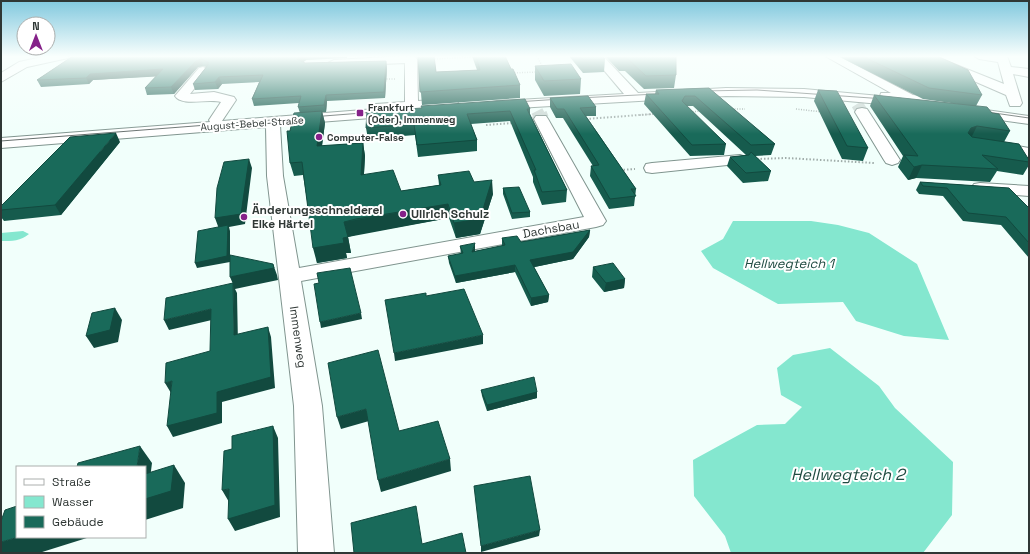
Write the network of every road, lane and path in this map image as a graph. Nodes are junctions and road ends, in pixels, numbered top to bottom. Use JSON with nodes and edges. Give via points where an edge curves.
{"nodes":[{"id":1,"x":193,"y":82,"type":"edge"},
{"id":2,"x":412,"y":82,"type":"edge"},
{"id":3,"x":621,"y":82,"type":"edge"},
{"id":4,"x":878,"y":82,"type":"edge"},
{"id":5,"x":987,"y":82,"type":"edge"},
{"id":6,"x":1009,"y":82,"type":"edge"},
{"id":7,"x":1011,"y":92,"type":"junction"},
{"id":8,"x":632,"y":94,"type":"junction"},
{"id":9,"x":676,"y":100,"type":"junction"},
{"id":10,"x":855,"y":101,"type":"junction"},
{"id":11,"x":914,"y":101,"type":"junction"},
{"id":12,"x":486,"y":103,"type":"edge"},
{"id":13,"x":463,"y":105,"type":"edge"},
{"id":14,"x":412,"y":108,"type":"junction"},
{"id":15,"x":749,"y":109,"type":"dead end"},
{"id":16,"x":537,"y":110,"type":"junction"},
{"id":17,"x":727,"y":110,"type":"edge"},
{"id":18,"x":705,"y":111,"type":"edge"},
{"id":19,"x":659,"y":114,"type":"edge"},
{"id":20,"x":1024,"y":116,"type":"edge"},
{"id":21,"x":581,"y":119,"type":"edge"},
{"id":22,"x":216,"y":120,"type":"junction"},
{"id":23,"x":273,"y":122,"type":"junction"},
{"id":24,"x":486,"y":125,"type":"edge"},
{"id":25,"x":1029,"y":134,"type":"edge"},
{"id":26,"x":1,"y":136,"type":"edge"},
{"id":27,"x":1,"y":143,"type":"edge"},
{"id":28,"x":978,"y":145,"type":"edge"},
{"id":29,"x":726,"y":147,"type":"edge"},
{"id":30,"x":1029,"y":152,"type":"edge"},
{"id":31,"x":740,"y":160,"type":"junction"},
{"id":32,"x":892,"y":160,"type":"joint"},
{"id":33,"x":652,"y":168,"type":"joint"},
{"id":34,"x":620,"y":170,"type":"edge"},
{"id":35,"x":960,"y":187,"type":"edge"},
{"id":36,"x":1029,"y":191,"type":"edge"},
{"id":37,"x":289,"y":277,"type":"junction"},
{"id":38,"x":316,"y":553,"type":"edge"}],
"edges":[{"from":1,"to":22,"type":"street","via":[[181,96],[214,96],[229,100]]},
{"from":2,"to":14,"type":"street"},
{"from":3,"to":8,"type":"street"},
{"from":4,"to":11,"type":"street"},
{"from":5,"to":7,"type":"street"},
{"from":6,"to":7,"type":"street"},
{"from":7,"to":20,"type":"street"},
{"from":8,"to":9,"type":"street"},
{"from":8,"to":16,"type":"street"},
{"from":9,"to":10,"type":"street","via":[[758,92]]},
{"from":9,"to":18,"type":"path"},
{"from":10,"to":11,"type":"street"},
{"from":10,"to":32,"type":"street"},
{"from":11,"to":20,"type":"street"},
{"from":12,"to":16,"type":"street"},
{"from":13,"to":14,"type":"street","name":"August-Bebel-Straße"},
{"from":14,"to":22,"type":"street","name":"August-Bebel-Straße"},
{"from":14,"to":23,"type":"street","name":"August-Bebel-Straße"},
{"from":15,"to":17,"type":"path"},
{"from":16,"to":24,"type":"path"},
{"from":16,"to":37,"type":"street","name":"Dachsbau","via":[[596,221]]},
{"from":19,"to":21,"type":"path"},
{"from":20,"to":25,"type":"street"},
{"from":22,"to":26,"type":"street","name":"August-Bebel-Straße"},
{"from":23,"to":27,"type":"street","name":"August-Bebel-Straße"},
{"from":23,"to":37,"type":"street","name":"Immenweg","via":[[275,176]]},
{"from":28,"to":30,"type":"street"},
{"from":29,"to":31,"type":"street"},
{"from":31,"to":32,"type":"path","via":[[786,158],[869,164]]},
{"from":31,"to":33,"type":"street"},
{"from":33,"to":34,"type":"path"},
{"from":35,"to":36,"type":"street"},
{"from":37,"to":38,"type":"street","name":"Immenweg","via":[[308,406]]}]}
